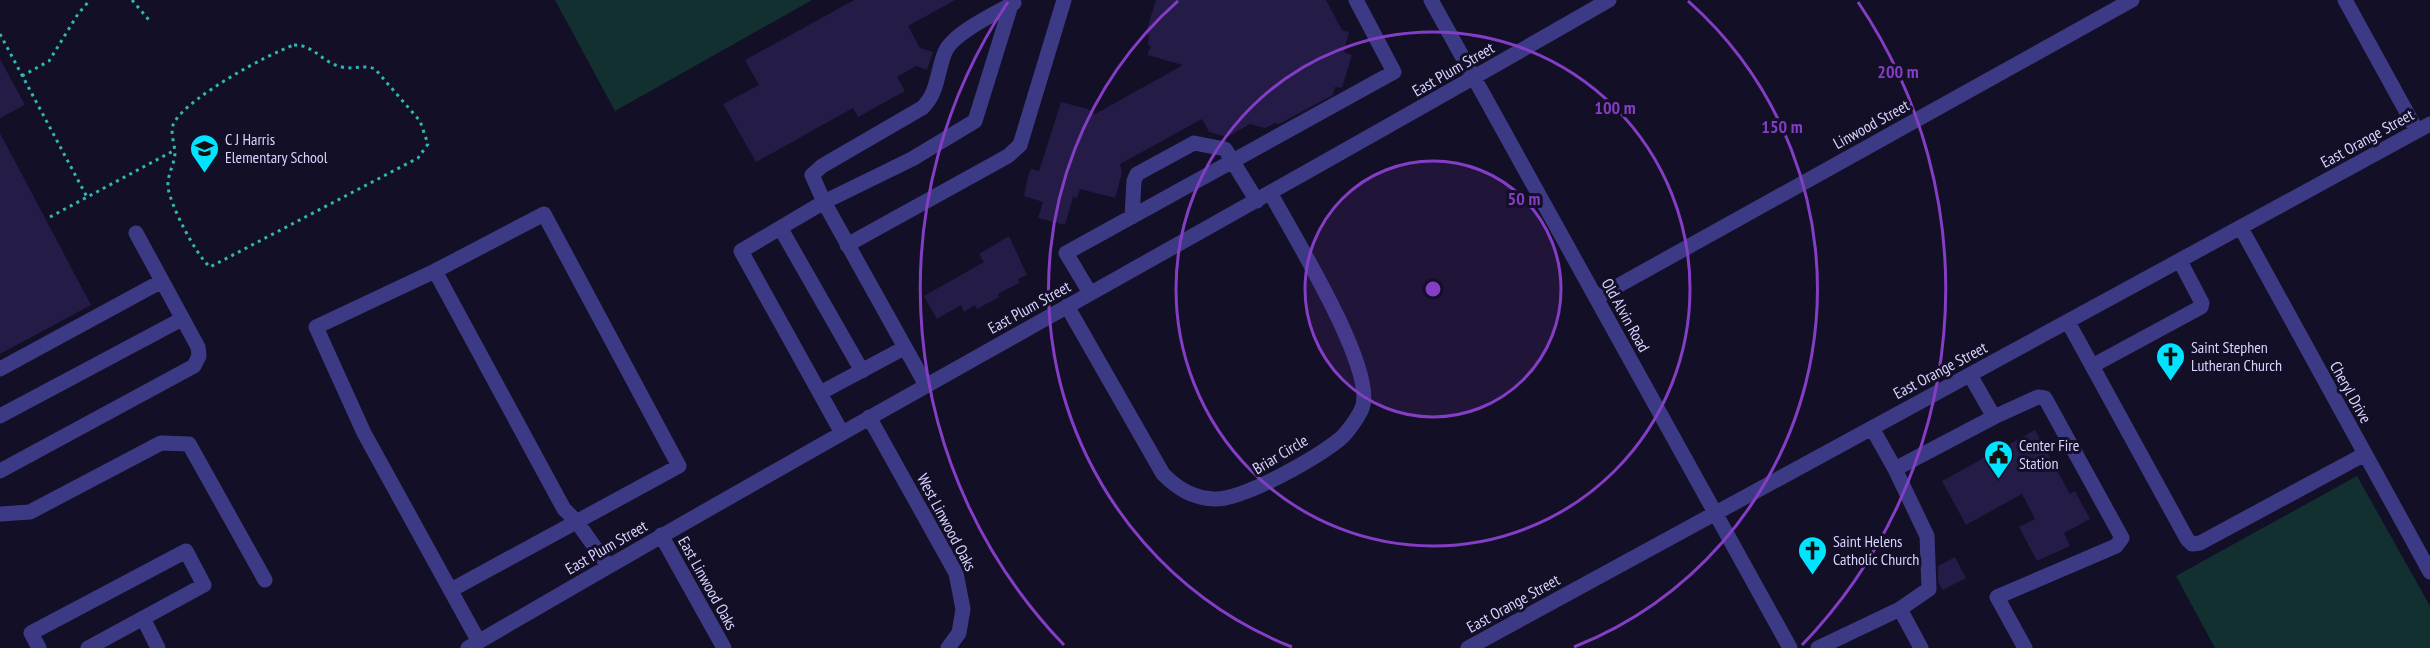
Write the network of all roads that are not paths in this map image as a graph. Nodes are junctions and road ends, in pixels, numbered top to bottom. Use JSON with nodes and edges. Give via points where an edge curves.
{"nodes":[{"id":1,"x":1064,"y":0,"type":"edge"},
{"id":2,"x":1356,"y":0,"type":"edge"},
{"id":3,"x":1431,"y":0,"type":"edge"},
{"id":4,"x":1609,"y":0,"type":"edge"},
{"id":5,"x":2132,"y":0,"type":"edge"},
{"id":6,"x":2345,"y":0,"type":"edge"},
{"id":7,"x":1015,"y":2,"type":"edge"},
{"id":8,"x":1474,"y":78,"type":"junction"},
{"id":9,"x":2423,"y":128,"type":"edge"},
{"id":10,"x":1235,"y":161,"type":"junction"},
{"id":11,"x":1271,"y":194,"type":"junction"},
{"id":12,"x":1257,"y":201,"type":"junction"},
{"id":13,"x":824,"y":202,"type":"junction"},
{"id":14,"x":1132,"y":217,"type":"junction"},
{"id":15,"x":2241,"y":228,"type":"junction"},
{"id":16,"x":781,"y":229,"type":"junction"},
{"id":17,"x":136,"y":233,"type":"dead end"},
{"id":18,"x":847,"y":245,"type":"junction"},
{"id":19,"x":2180,"y":261,"type":"junction"},
{"id":20,"x":435,"y":271,"type":"junction"},
{"id":21,"x":162,"y":281,"type":"junction"},
{"id":22,"x":1090,"y":293,"type":"junction"},
{"id":23,"x":1596,"y":298,"type":"junction"},
{"id":24,"x":1067,"y":306,"type":"junction"},
{"id":25,"x":182,"y":319,"type":"junction"},
{"id":26,"x":2068,"y":322,"type":"junction"},
{"id":27,"x":904,"y":348,"type":"junction"},
{"id":28,"x":2092,"y":366,"type":"junction"},
{"id":29,"x":0,"y":369,"type":"edge"},
{"id":30,"x":862,"y":371,"type":"junction"},
{"id":31,"x":1970,"y":375,"type":"junction"},
{"id":32,"x":927,"y":385,"type":"junction"},
{"id":33,"x":820,"y":393,"type":"junction"},
{"id":34,"x":0,"y":416,"type":"edge"},
{"id":35,"x":869,"y":417,"type":"junction"},
{"id":36,"x":1994,"y":417,"type":"junction"},
{"id":37,"x":1872,"y":428,"type":"junction"},
{"id":38,"x":842,"y":433,"type":"junction"},
{"id":39,"x":2365,"y":454,"type":"junction"},
{"id":40,"x":1895,"y":469,"type":"junction"},
{"id":41,"x":0,"y":471,"type":"edge"},
{"id":42,"x":1715,"y":513,"type":"junction"},
{"id":43,"x":0,"y":514,"type":"edge"},
{"id":44,"x":577,"y":522,"type":"junction"},
{"id":45,"x":661,"y":536,"type":"junction"},
{"id":46,"x":608,"y":566,"type":"junction"},
{"id":47,"x":2430,"y":572,"type":"edge"},
{"id":48,"x":265,"y":580,"type":"dead end"},
{"id":49,"x":451,"y":590,"type":"junction"},
{"id":50,"x":1900,"y":609,"type":"junction"},
{"id":51,"x":143,"y":618,"type":"junction"},
{"id":52,"x":474,"y":645,"type":"edge"},
{"id":53,"x":39,"y":648,"type":"edge"},
{"id":54,"x":87,"y":648,"type":"edge"},
{"id":55,"x":158,"y":648,"type":"edge"},
{"id":56,"x":724,"y":648,"type":"edge"},
{"id":57,"x":948,"y":648,"type":"edge"},
{"id":58,"x":1468,"y":648,"type":"edge"},
{"id":59,"x":1790,"y":648,"type":"edge"},
{"id":60,"x":1818,"y":648,"type":"edge"},
{"id":61,"x":1921,"y":648,"type":"edge"},
{"id":62,"x":2025,"y":648,"type":"edge"}],
"edges":[{"from":1,"to":18,"type":"street","via":[[1020,144],[1008,156]]},
{"from":2,"to":10,"type":"street","via":[[1394,72]]},
{"from":3,"to":8,"type":"street","name":"Old Alvin Road"},
{"from":4,"to":8,"type":"street","name":"East Plum Street"},
{"from":5,"to":23,"type":"street","name":"Linwood Street"},
{"from":6,"to":9,"type":"street"},
{"from":7,"to":13,"type":"street","via":[[975,121],[912,159]]},
{"from":7,"to":13,"type":"street","via":[[976,23],[946,50],[930,101],[922,108],[812,175]]},
{"from":8,"to":11,"type":"street","name":"East Plum Street"},
{"from":8,"to":23,"type":"street","name":"Old Alvin Road"},
{"from":9,"to":15,"type":"street","name":"East Orange Street"},
{"from":10,"to":12,"type":"street"},
{"from":10,"to":14,"type":"street"},
{"from":10,"to":14,"type":"street","via":[[1225,149],[1194,143],[1137,174]]},
{"from":11,"to":12,"type":"street","name":"East Plum Street"},
{"from":11,"to":24,"type":"street","name":"Briar Circle","via":[[1347,337],[1362,374],[1363,405],[1342,438],[1255,489],[1215,499],[1181,491],[1163,474]]},
{"from":12,"to":22,"type":"street","name":"East Plum Street"},
{"from":13,"to":16,"type":"street"},
{"from":13,"to":18,"type":"street"},
{"from":14,"to":22,"type":"street","via":[[1066,253]]},
{"from":15,"to":19,"type":"street","name":"East Orange Street"},
{"from":15,"to":39,"type":"street","name":"Cheryl Drive"},
{"from":16,"to":30,"type":"street"},
{"from":16,"to":33,"type":"street","via":[[741,251]]},
{"from":17,"to":21,"type":"street"},
{"from":18,"to":27,"type":"street"},
{"from":19,"to":26,"type":"street","name":"East Orange Street"},
{"from":19,"to":28,"type":"street","via":[[2201,307]]},
{"from":20,"to":44,"type":"street","via":[[564,509]]},
{"from":20,"to":44,"type":"street","via":[[544,214],[680,466]]},
{"from":20,"to":49,"type":"street","via":[[316,327],[364,433]]},
{"from":21,"to":25,"type":"street"},
{"from":21,"to":29,"type":"street"},
{"from":22,"to":24,"type":"street","name":"East Plum Street"},
{"from":23,"to":42,"type":"street","name":"Old Alvin Road"},
{"from":24,"to":32,"type":"street","name":"East Plum Street"},
{"from":25,"to":34,"type":"street"},
{"from":25,"to":41,"type":"street","via":[[198,347],[194,366]]},
{"from":26,"to":28,"type":"street"},
{"from":26,"to":31,"type":"street","name":"East Orange Street"},
{"from":27,"to":30,"type":"street"},
{"from":27,"to":32,"type":"street"},
{"from":28,"to":39,"type":"street","via":[[2193,544]]},
{"from":30,"to":33,"type":"street"},
{"from":31,"to":36,"type":"street"},
{"from":31,"to":37,"type":"street","name":"East Orange Street"},
{"from":32,"to":35,"type":"street","name":"East Plum Street"},
{"from":33,"to":38,"type":"street"},
{"from":35,"to":38,"type":"street","name":"East Plum Street"},
{"from":35,"to":57,"type":"street","name":"West Linwood Oaks","via":[[956,573],[963,609],[958,633]]},
{"from":36,"to":40,"type":"street"},
{"from":36,"to":62,"type":"street","via":[[2038,397],[2045,398],[2122,538],[2116,546],[1997,597]]},
{"from":37,"to":40,"type":"street"},
{"from":37,"to":42,"type":"street","name":"East Orange Street"},
{"from":38,"to":45,"type":"street","name":"East Plum Street"},
{"from":39,"to":47,"type":"street","name":"Cheryl Drive"},
{"from":40,"to":50,"type":"street","via":[[1927,536],[1929,589]]},
{"from":42,"to":58,"type":"street","name":"East Orange Street"},
{"from":42,"to":59,"type":"street","name":"Old Alvin Road"},
{"from":43,"to":48,"type":"street","via":[[30,512],[161,443],[189,444]]},
{"from":44,"to":46,"type":"street"},
{"from":44,"to":49,"type":"street"},
{"from":45,"to":46,"type":"street","name":"East Plum Street"},
{"from":45,"to":56,"type":"street","name":"East Linwood Oaks"},
{"from":46,"to":52,"type":"street","name":"East Plum Street"},
{"from":49,"to":52,"type":"street"},
{"from":50,"to":60,"type":"street"},
{"from":50,"to":61,"type":"street"},
{"from":51,"to":53,"type":"street","via":[[204,585],[186,551],[31,633]]},
{"from":51,"to":54,"type":"street"},
{"from":51,"to":55,"type":"street"}]}
